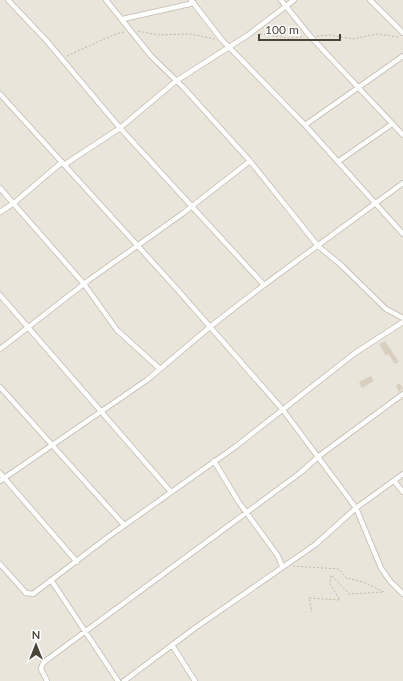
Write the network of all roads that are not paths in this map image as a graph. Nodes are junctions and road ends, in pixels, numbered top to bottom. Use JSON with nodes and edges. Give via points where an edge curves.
{"nodes":[{"id":1,"x":8,"y":0,"type":"edge"},
{"id":2,"x":106,"y":0,"type":"edge"},
{"id":3,"x":281,"y":0,"type":"edge"},
{"id":4,"x":294,"y":0,"type":"edge"},
{"id":5,"x":370,"y":0,"type":"edge"},
{"id":6,"x":192,"y":2,"type":"edge"},
{"id":7,"x":285,"y":6,"type":"junction"},
{"id":8,"x":123,"y":19,"type":"junction"},
{"id":9,"x":403,"y":34,"type":"edge"},
{"id":10,"x":228,"y":46,"type":"junction"},
{"id":11,"x":403,"y":56,"type":"edge"},
{"id":12,"x":176,"y":81,"type":"junction"},
{"id":13,"x":358,"y":89,"type":"junction"},
{"id":14,"x":0,"y":94,"type":"edge"},
{"id":15,"x":392,"y":124,"type":"junction"},
{"id":16,"x":305,"y":125,"type":"junction"},
{"id":17,"x":120,"y":128,"type":"junction"},
{"id":18,"x":403,"y":135,"type":"edge"},
{"id":19,"x":250,"y":160,"type":"junction"},
{"id":20,"x":339,"y":161,"type":"junction"},
{"id":21,"x":63,"y":164,"type":"junction"},
{"id":22,"x":403,"y":183,"type":"edge"},
{"id":23,"x":0,"y":188,"type":"edge"},
{"id":24,"x":376,"y":202,"type":"junction"},
{"id":25,"x":14,"y":203,"type":"junction"},
{"id":26,"x":191,"y":206,"type":"junction"},
{"id":27,"x":0,"y":212,"type":"edge"},
{"id":28,"x":403,"y":234,"type":"edge"},
{"id":29,"x":137,"y":246,"type":"junction"},
{"id":30,"x":318,"y":246,"type":"junction"},
{"id":31,"x":84,"y":284,"type":"junction"},
{"id":32,"x":264,"y":286,"type":"junction"},
{"id":33,"x":0,"y":295,"type":"edge"},
{"id":34,"x":403,"y":318,"type":"edge"},
{"id":35,"x":403,"y":322,"type":"edge"},
{"id":36,"x":211,"y":326,"type":"junction"},
{"id":37,"x":29,"y":328,"type":"junction"},
{"id":38,"x":0,"y":350,"type":"edge"},
{"id":39,"x":160,"y":369,"type":"junction"},
{"id":40,"x":0,"y":387,"type":"edge"},
{"id":41,"x":403,"y":394,"type":"edge"},
{"id":42,"x":101,"y":410,"type":"junction"},
{"id":43,"x":283,"y":410,"type":"junction"},
{"id":44,"x":52,"y":445,"type":"junction"},
{"id":45,"x":319,"y":456,"type":"junction"},
{"id":46,"x":214,"y":461,"type":"junction"},
{"id":47,"x":0,"y":473,"type":"edge"},
{"id":48,"x":403,"y":474,"type":"edge"},
{"id":49,"x":2,"y":479,"type":"edge"},
{"id":50,"x":394,"y":481,"type":"junction"},
{"id":51,"x":171,"y":492,"type":"junction"},
{"id":52,"x":403,"y":492,"type":"edge"},
{"id":53,"x":356,"y":508,"type":"junction"},
{"id":54,"x":246,"y":513,"type":"junction"},
{"id":55,"x":124,"y":525,"type":"junction"},
{"id":56,"x":77,"y":562,"type":"junction"},
{"id":57,"x":0,"y":564,"type":"edge"},
{"id":58,"x":282,"y":566,"type":"junction"},
{"id":59,"x":51,"y":580,"type":"junction"},
{"id":60,"x":403,"y":594,"type":"edge"},
{"id":61,"x":85,"y":633,"type":"junction"},
{"id":62,"x":172,"y":645,"type":"junction"},
{"id":63,"x":47,"y":681,"type":"edge"},
{"id":64,"x":118,"y":681,"type":"edge"},
{"id":65,"x":124,"y":681,"type":"edge"},
{"id":66,"x":195,"y":681,"type":"edge"}],
"edges":[{"from":1,"to":17,"type":"street"},
{"from":2,"to":8,"type":"street"},
{"from":3,"to":7,"type":"street"},
{"from":4,"to":7,"type":"street"},
{"from":5,"to":9,"type":"street"},
{"from":6,"to":8,"type":"street"},
{"from":6,"to":10,"type":"street"},
{"from":7,"to":10,"type":"street","via":[[248,35]]},
{"from":7,"to":13,"type":"street"},
{"from":8,"to":12,"type":"street","via":[[130,31]]},
{"from":10,"to":12,"type":"street"},
{"from":10,"to":16,"type":"street"},
{"from":11,"to":13,"type":"street"},
{"from":12,"to":17,"type":"street"},
{"from":12,"to":19,"type":"street"},
{"from":13,"to":15,"type":"street"},
{"from":13,"to":16,"type":"street"},
{"from":14,"to":21,"type":"street"},
{"from":15,"to":18,"type":"street"},
{"from":15,"to":20,"type":"street"},
{"from":16,"to":20,"type":"street"},
{"from":17,"to":21,"type":"street"},
{"from":17,"to":26,"type":"street"},
{"from":19,"to":26,"type":"street"},
{"from":19,"to":30,"type":"street"},
{"from":20,"to":24,"type":"street"},
{"from":21,"to":25,"type":"street"},
{"from":21,"to":29,"type":"street"},
{"from":22,"to":24,"type":"street"},
{"from":23,"to":25,"type":"street"},
{"from":24,"to":28,"type":"street"},
{"from":24,"to":30,"type":"street"},
{"from":25,"to":27,"type":"street"},
{"from":25,"to":31,"type":"street"},
{"from":26,"to":29,"type":"street"},
{"from":26,"to":32,"type":"street"},
{"from":29,"to":31,"type":"street"},
{"from":29,"to":36,"type":"street"},
{"from":30,"to":32,"type":"street"},
{"from":30,"to":34,"type":"street","via":[[386,309]]},
{"from":31,"to":37,"type":"street"},
{"from":31,"to":39,"type":"street","via":[[117,330]]},
{"from":32,"to":36,"type":"street"},
{"from":33,"to":37,"type":"street"},
{"from":35,"to":43,"type":"street","via":[[355,354]]},
{"from":36,"to":39,"type":"street"},
{"from":36,"to":43,"type":"street"},
{"from":37,"to":38,"type":"street"},
{"from":37,"to":42,"type":"street"},
{"from":39,"to":42,"type":"street"},
{"from":40,"to":44,"type":"street"},
{"from":41,"to":45,"type":"street"},
{"from":42,"to":44,"type":"street"},
{"from":42,"to":51,"type":"street"},
{"from":43,"to":45,"type":"street"},
{"from":43,"to":46,"type":"street"},
{"from":44,"to":49,"type":"street"},
{"from":44,"to":55,"type":"street"},
{"from":45,"to":53,"type":"street"},
{"from":45,"to":54,"type":"street"},
{"from":46,"to":51,"type":"street"},
{"from":46,"to":54,"type":"street","via":[[227,486]]},
{"from":47,"to":49,"type":"street"},
{"from":48,"to":50,"type":"street"},
{"from":49,"to":56,"type":"street"},
{"from":50,"to":52,"type":"street"},
{"from":50,"to":53,"type":"street"},
{"from":51,"to":55,"type":"street"},
{"from":53,"to":58,"type":"street","via":[[316,544]]},
{"from":53,"to":60,"type":"street","via":[[381,568],[390,582]]},
{"from":54,"to":58,"type":"street","via":[[278,556]]},
{"from":54,"to":61,"type":"street"},
{"from":55,"to":56,"type":"street"},
{"from":56,"to":59,"type":"street"},
{"from":57,"to":59,"type":"street","via":[[30,595]]},
{"from":58,"to":62,"type":"street"},
{"from":59,"to":61,"type":"street"},
{"from":61,"to":63,"type":"street","via":[[43,664],[41,670]]},
{"from":61,"to":64,"type":"street"},
{"from":62,"to":65,"type":"street"},
{"from":62,"to":66,"type":"street"}]}
